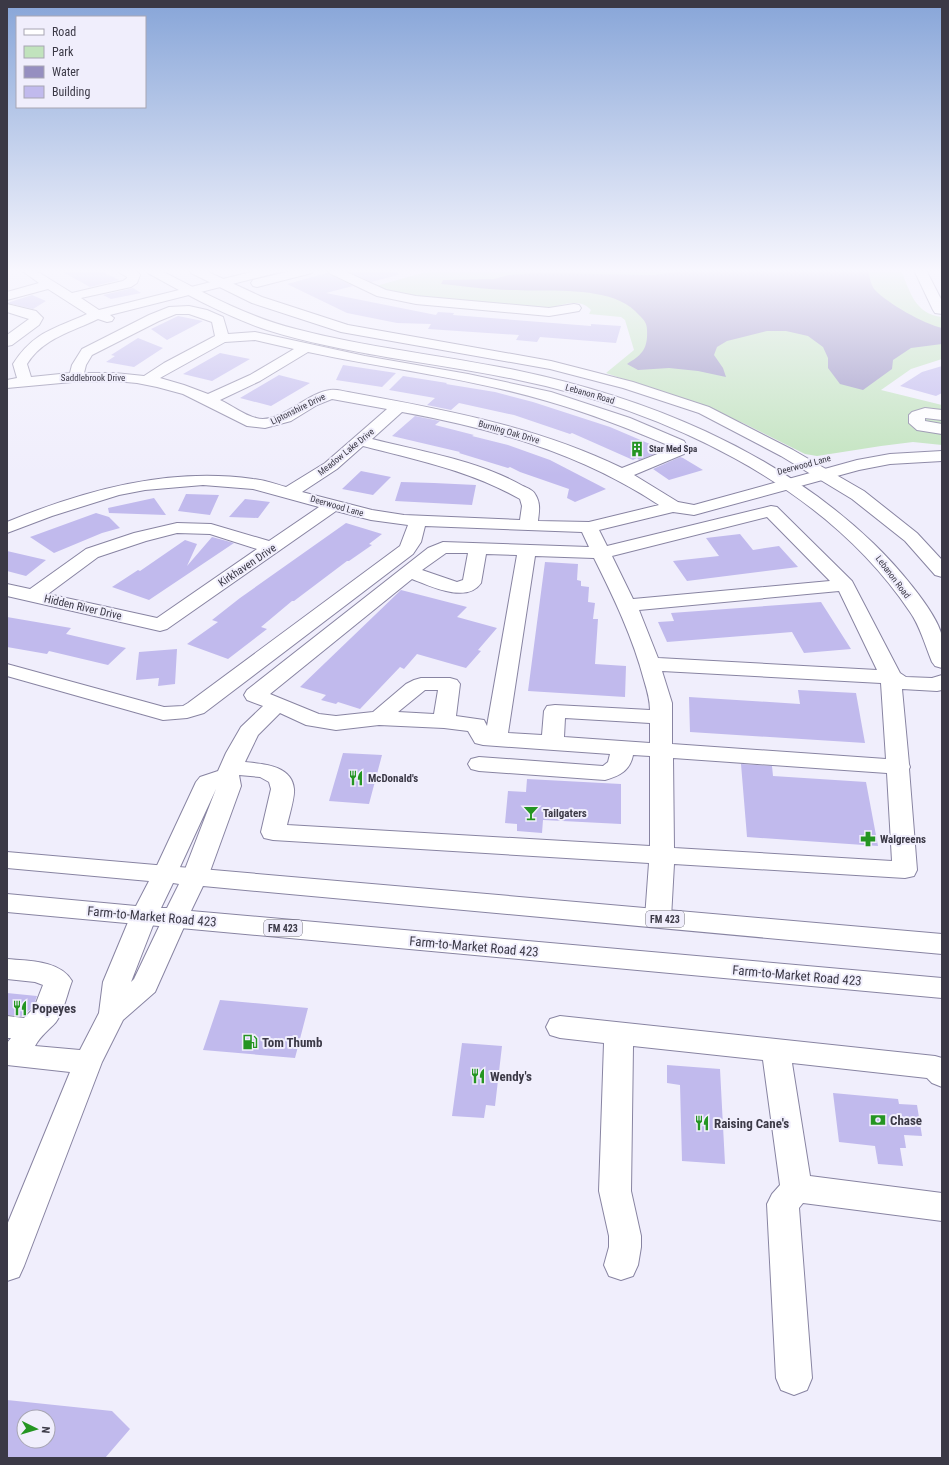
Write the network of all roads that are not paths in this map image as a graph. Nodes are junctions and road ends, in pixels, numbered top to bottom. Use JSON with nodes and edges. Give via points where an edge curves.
{"nodes":[{"id":1,"x":44,"y":338,"type":"edge"},
{"id":2,"x":113,"y":338,"type":"edge"},
{"id":3,"x":222,"y":338,"type":"edge"},
{"id":4,"x":271,"y":338,"type":"edge"},
{"id":5,"x":315,"y":338,"type":"edge"},
{"id":6,"x":399,"y":338,"type":"edge"},
{"id":7,"x":306,"y":348,"type":"junction"},
{"id":8,"x":76,"y":377,"type":"junction"},
{"id":9,"x":147,"y":380,"type":"junction"},
{"id":10,"x":25,"y":382,"type":"junction"},
{"id":11,"x":7,"y":384,"type":"edge"},
{"id":12,"x":331,"y":394,"type":"joint"},
{"id":13,"x":207,"y":400,"type":"junction"},
{"id":14,"x":399,"y":407,"type":"junction"},
{"id":15,"x":942,"y":415,"type":"edge"},
{"id":16,"x":265,"y":424,"type":"joint"},
{"id":17,"x":942,"y":429,"type":"edge"},
{"id":18,"x":361,"y":441,"type":"junction"},
{"id":19,"x":942,"y":451,"type":"edge"},
{"id":20,"x":942,"y":456,"type":"edge"},
{"id":21,"x":807,"y":464,"type":"junction"},
{"id":22,"x":773,"y":473,"type":"junction"},
{"id":23,"x":824,"y":474,"type":"junction"},
{"id":24,"x":620,"y":475,"type":"junction"},
{"id":25,"x":789,"y":484,"type":"junction"},
{"id":26,"x":290,"y":492,"type":"junction"},
{"id":27,"x":334,"y":505,"type":"junction"},
{"id":28,"x":673,"y":507,"type":"junction"},
{"id":29,"x":418,"y":520,"type":"junction"},
{"id":30,"x":528,"y":526,"type":"junction"},
{"id":31,"x":589,"y":527,"type":"junction"},
{"id":32,"x":7,"y":528,"type":"edge"},
{"id":33,"x":273,"y":548,"type":"junction"},
{"id":34,"x":478,"y":548,"type":"junction"},
{"id":35,"x":527,"y":550,"type":"junction"},
{"id":36,"x":601,"y":553,"type":"junction"},
{"id":37,"x":942,"y":571,"type":"edge"},
{"id":38,"x":409,"y":572,"type":"junction"},
{"id":39,"x":845,"y":584,"type":"junction"},
{"id":40,"x":7,"y":590,"type":"edge"},
{"id":41,"x":33,"y":596,"type":"junction"},
{"id":42,"x":627,"y":605,"type":"junction"},
{"id":43,"x":160,"y":625,"type":"joint"},
{"id":44,"x":942,"y":662,"type":"edge"},
{"id":45,"x":650,"y":664,"type":"junction"},
{"id":46,"x":7,"y":670,"type":"edge"},
{"id":47,"x":942,"y":676,"type":"edge"},
{"id":48,"x":891,"y":677,"type":"junction"},
{"id":49,"x":942,"y":681,"type":"edge"},
{"id":50,"x":276,"y":705,"type":"junction"},
{"id":51,"x":661,"y":717,"type":"junction"},
{"id":52,"x":379,"y":718,"type":"junction"},
{"id":53,"x":444,"y":721,"type":"junction"},
{"id":54,"x":496,"y":740,"type":"junction"},
{"id":55,"x":552,"y":743,"type":"junction"},
{"id":56,"x":622,"y":748,"type":"junction"},
{"id":57,"x":661,"y":751,"type":"junction"},
{"id":58,"x":479,"y":764,"type":"dead end"},
{"id":59,"x":899,"y":767,"type":"junction"},
{"id":60,"x":229,"y":771,"type":"junction"},
{"id":61,"x":662,"y":855,"type":"junction"},
{"id":62,"x":7,"y":860,"type":"edge"},
{"id":63,"x":165,"y":874,"type":"junction"},
{"id":64,"x":195,"y":877,"type":"junction"},
{"id":65,"x":7,"y":902,"type":"edge"},
{"id":66,"x":144,"y":915,"type":"junction"},
{"id":67,"x":175,"y":918,"type":"junction"},
{"id":68,"x":658,"y":918,"type":"junction"},
{"id":69,"x":942,"y":944,"type":"edge"},
{"id":70,"x":7,"y":969,"type":"edge"},
{"id":71,"x":942,"y":988,"type":"edge"},
{"id":72,"x":113,"y":1013,"type":"junction"},
{"id":73,"x":560,"y":1027,"type":"dead end"},
{"id":74,"x":18,"y":1028,"type":"edge"},
{"id":75,"x":619,"y":1033,"type":"junction"},
{"id":76,"x":776,"y":1050,"type":"junction"},
{"id":77,"x":12,"y":1054,"type":"edge"},
{"id":78,"x":88,"y":1062,"type":"junction"},
{"id":79,"x":942,"y":1075,"type":"edge"},
{"id":80,"x":796,"y":1188,"type":"junction"},
{"id":81,"x":942,"y":1207,"type":"edge"},
{"id":82,"x":621,"y":1265,"type":"dead end"},
{"id":83,"x":7,"y":1266,"type":"edge"},
{"id":84,"x":794,"y":1378,"type":"dead end"}],
"edges":[{"from":1,"to":10,"type":"street","via":[[29,349],[20,364]]},
{"from":2,"to":8,"type":"street","via":[[87,352],[79,365]]},
{"from":3,"to":9,"type":"street"},
{"from":4,"to":7,"type":"street"},
{"from":5,"to":22,"type":"street","name":"Lebanon Road","via":[[355,348],[516,375],[582,391],[644,411],[706,438]]},
{"from":6,"to":21,"type":"street","name":"Lebanon Road","via":[[551,365],[628,385],[704,410]]},
{"from":7,"to":13,"type":"street","via":[[255,378]]},
{"from":7,"to":24,"type":"street","via":[[468,378],[551,397],[625,421],[678,444],[678,451]]},
{"from":8,"to":9,"type":"street","name":"Saddlebrook Drive"},
{"from":8,"to":10,"type":"street","name":"Saddlebrook Drive"},
{"from":9,"to":13,"type":"street","name":"Saddlebrook Drive","via":[[178,387]]},
{"from":10,"to":11,"type":"street","name":"Saddlebrook Drive"},
{"from":12,"to":14,"type":"street","name":"Burning Oak Drive"},
{"from":12,"to":16,"type":"street","name":"Liptonshire Drive","via":[[279,421]]},
{"from":13,"to":16,"type":"street","name":"Saddlebrook Drive","via":[[253,423]]},
{"from":14,"to":18,"type":"street","name":"Meadow Lake Drive"},
{"from":14,"to":24,"type":"street","name":"Burning Oak Drive","via":[[499,427],[549,443]]},
{"from":15,"to":17,"type":"street","via":[[917,415],[917,424]]},
{"from":18,"to":26,"type":"street","name":"Meadow Lake Drive","via":[[331,466]]},
{"from":18,"to":30,"type":"street","via":[[482,472],[510,484],[528,496],[531,506]]},
{"from":19,"to":21,"type":"street","name":"Deerwood Lane","via":[[899,447],[875,449]]},
{"from":20,"to":23,"type":"street","name":"Deerwood Lane","via":[[890,459]]},
{"from":21,"to":22,"type":"street","name":"Deerwood Lane"},
{"from":21,"to":23,"type":"street","name":"Lebanon Road"},
{"from":22,"to":25,"type":"street","name":"Lebanon Road"},
{"from":22,"to":28,"type":"street","name":"Deerwood Lane","via":[[680,499]]},
{"from":23,"to":25,"type":"street","name":"Deerwood Lane"},
{"from":23,"to":37,"type":"street","name":"Lebanon Road","via":[[858,495],[911,537]]},
{"from":24,"to":28,"type":"street","name":"Burning Oak Drive"},
{"from":25,"to":28,"type":"street","name":"Deerwood Lane","via":[[694,510]]},
{"from":25,"to":44,"type":"street","name":"Lebanon Road","via":[[825,509],[876,554],[921,612]]},
{"from":26,"to":27,"type":"street","name":"Deerwood Lane"},
{"from":26,"to":32,"type":"street","name":"Deerwood Lane","via":[[254,484],[203,480],[152,484],[116,491],[46,512]]},
{"from":27,"to":29,"type":"street","name":"Deerwood Lane","via":[[371,515]]},
{"from":27,"to":33,"type":"street","name":"Kirkhaven Drive"},
{"from":28,"to":31,"type":"street","name":"Deerwood Lane"},
{"from":29,"to":30,"type":"street","name":"Deerwood Lane"},
{"from":29,"to":46,"type":"street","via":[[412,542],[406,550],[196,708],[187,712],[163,714]]},
{"from":30,"to":31,"type":"street","name":"Deerwood Lane"},
{"from":31,"to":36,"type":"street"},
{"from":33,"to":41,"type":"street","via":[[211,529],[177,528],[92,553]]},
{"from":33,"to":43,"type":"street","name":"Kirkhaven Drive"},
{"from":34,"to":35,"type":"street"},
{"from":34,"to":38,"type":"street","via":[[443,547]]},
{"from":34,"to":38,"type":"street","via":[[472,583],[464,587],[456,588]]},
{"from":35,"to":36,"type":"street"},
{"from":35,"to":54,"type":"street"},
{"from":36,"to":39,"type":"street","via":[[771,511]]},
{"from":36,"to":42,"type":"street"},
{"from":38,"to":50,"type":"street","via":[[255,696]]},
{"from":39,"to":42,"type":"street"},
{"from":39,"to":48,"type":"street"},
{"from":40,"to":41,"type":"street","name":"Hidden River Drive"},
{"from":41,"to":43,"type":"street","name":"Hidden River Drive"},
{"from":42,"to":45,"type":"street"},
{"from":45,"to":48,"type":"street"},
{"from":45,"to":51,"type":"street","via":[[661,703]]},
{"from":47,"to":48,"type":"street","via":[[933,672],[900,671]]},
{"from":48,"to":49,"type":"street","via":[[901,683],[937,685]]},
{"from":48,"to":59,"type":"street"},
{"from":50,"to":52,"type":"street","via":[[314,720],[336,723]]},
{"from":50,"to":60,"type":"street","via":[[249,732]]},
{"from":51,"to":55,"type":"street","via":[[555,711]]},
{"from":51,"to":57,"type":"street"},
{"from":52,"to":53,"type":"street"},
{"from":52,"to":53,"type":"street","via":[[421,684],[450,684]]},
{"from":53,"to":54,"type":"street","via":[[476,725],[483,738]]},
{"from":54,"to":55,"type":"street"},
{"from":55,"to":56,"type":"street"},
{"from":56,"to":57,"type":"street"},
{"from":56,"to":58,"type":"street","via":[[619,765],[605,773]]},
{"from":57,"to":59,"type":"street"},
{"from":57,"to":61,"type":"street"},
{"from":59,"to":61,"type":"street","via":[[905,870]]},
{"from":60,"to":61,"type":"street","via":[[265,771],[279,778],[283,789],[273,832]]},
{"from":60,"to":63,"type":"street","via":[[208,782]]},
{"from":60,"to":64,"type":"street","via":[[229,786]]},
{"from":61,"to":68,"type":"street"},
{"from":62,"to":63,"type":"street","number":"FM 423"},
{"from":63,"to":64,"type":"street","number":"FM 423"},
{"from":63,"to":66,"type":"street"},
{"from":64,"to":67,"type":"street"},
{"from":64,"to":68,"type":"street","number":"FM 423"},
{"from":65,"to":66,"type":"street","name":"Farm-to-Market Road 423","number":"FM 423"},
{"from":66,"to":67,"type":"street","name":"Farm-to-Market Road 423","number":"FM 423"},
{"from":66,"to":72,"type":"street","via":[[117,982]]},
{"from":67,"to":71,"type":"street","name":"Farm-to-Market Road 423","number":"FM 423"},
{"from":67,"to":72,"type":"street","via":[[145,985]]},
{"from":68,"to":69,"type":"street","number":"FM 423"},
{"from":70,"to":74,"type":"street","via":[[39,972],[58,981],[46,1014]]},
{"from":72,"to":78,"type":"street"},
{"from":73,"to":75,"type":"street"},
{"from":74,"to":77,"type":"street"},
{"from":75,"to":76,"type":"street"},
{"from":75,"to":82,"type":"street","via":[[614,1157],[615,1191],[626,1236]]},
{"from":76,"to":79,"type":"street","via":[[935,1067]]},
{"from":76,"to":80,"type":"street"},
{"from":77,"to":78,"type":"street"},
{"from":78,"to":83,"type":"street"},
{"from":80,"to":81,"type":"street"},
{"from":80,"to":84,"type":"street","via":[[783,1204]]}]}
